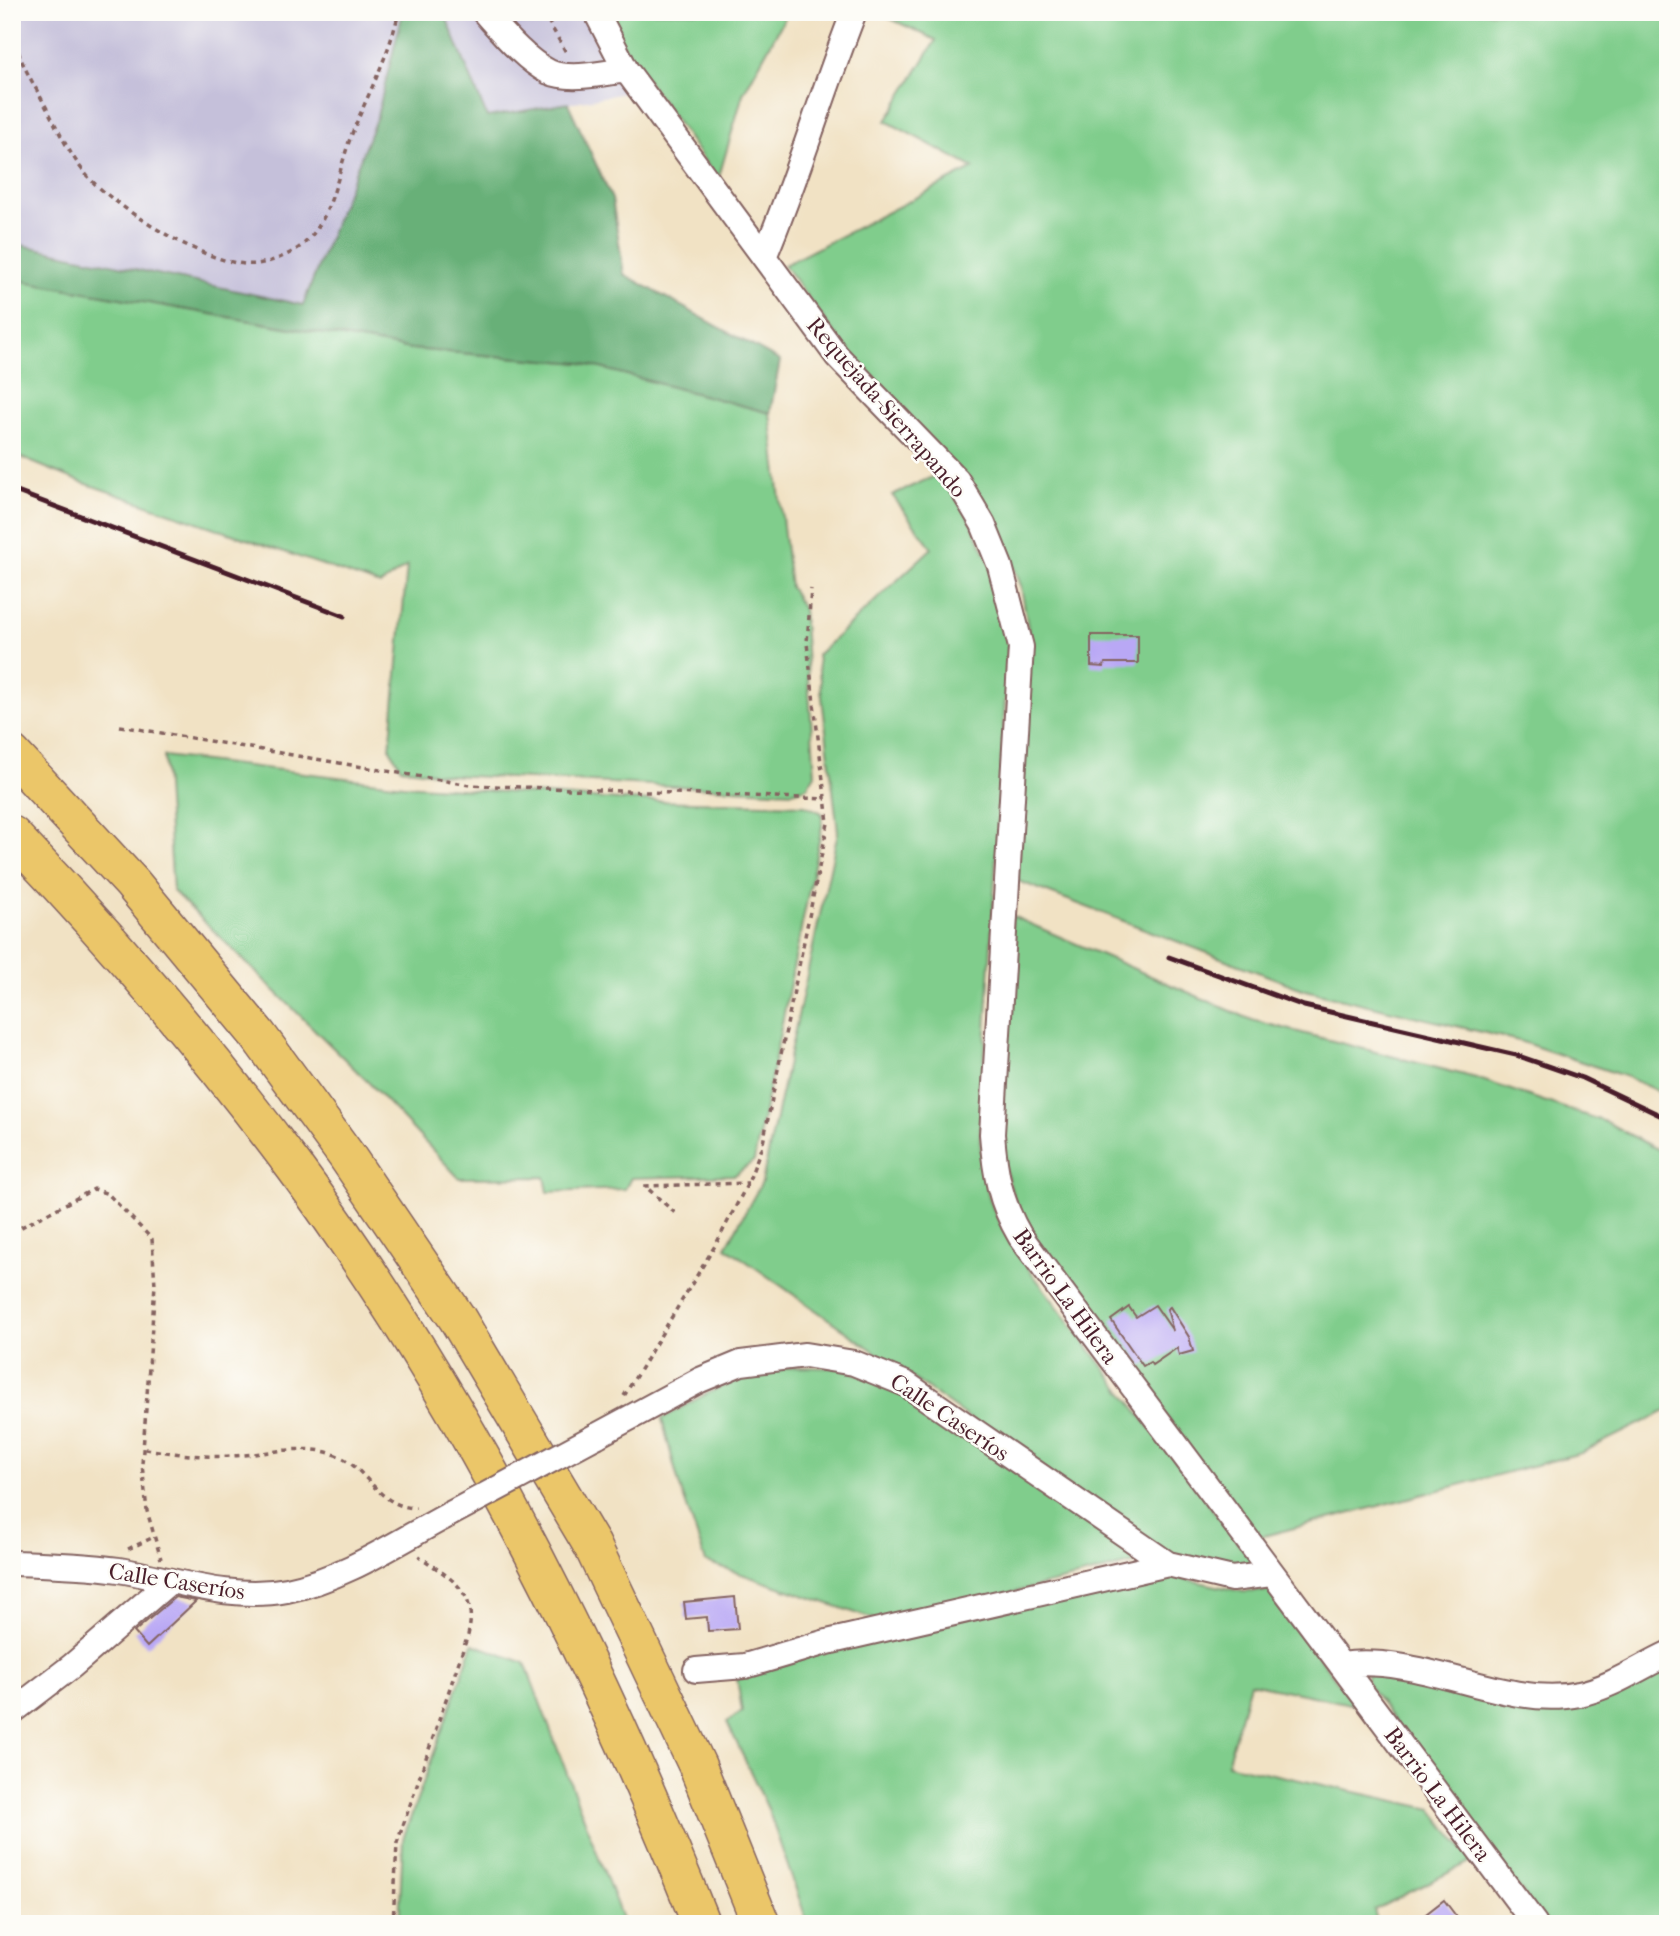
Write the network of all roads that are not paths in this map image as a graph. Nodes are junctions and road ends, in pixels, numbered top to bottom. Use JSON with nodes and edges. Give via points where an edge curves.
{"nodes":[{"id":1,"x":484,"y":12,"type":"edge"},
{"id":2,"x":596,"y":12,"type":"edge"},
{"id":3,"x":854,"y":12,"type":"edge"},
{"id":4,"x":626,"y":70,"type":"junction"},
{"id":5,"x":764,"y":257,"type":"junction"},
{"id":6,"x":12,"y":754,"type":"edge"},
{"id":7,"x":12,"y":835,"type":"edge"},
{"id":8,"x":1007,"y":857,"type":"joint"},
{"id":9,"x":12,"y":1563,"type":"edge"},
{"id":10,"x":1168,"y":1564,"type":"junction"},
{"id":11,"x":1271,"y":1573,"type":"junction"},
{"id":12,"x":169,"y":1583,"type":"junction"},
{"id":13,"x":1668,"y":1654,"type":"edge"},
{"id":14,"x":1341,"y":1665,"type":"junction"},
{"id":15,"x":696,"y":1670,"type":"dead end"},
{"id":16,"x":12,"y":1712,"type":"edge"},
{"id":17,"x":701,"y":1924,"type":"edge"},
{"id":18,"x":761,"y":1924,"type":"edge"},
{"id":19,"x":1535,"y":1924,"type":"edge"}],
"edges":[{"from":1,"to":4,"type":"street","via":[[551,72]]},
{"from":2,"to":4,"type":"street","name":"Requejada-Sierrapando"},
{"from":3,"to":5,"type":"street","via":[[797,178]]},
{"from":4,"to":5,"type":"street","name":"Requejada-Sierrapando"},
{"from":5,"to":8,"type":"street","name":"Requejada-Sierrapando","via":[[837,356],[957,480],[983,524],[1000,566],[1021,647]]},
{"from":6,"to":18,"type":"highway","via":[[132,883],[257,1034],[457,1318],[592,1545],[697,1765]]},
{"from":7,"to":17,"type":"highway","via":[[215,1065],[296,1170],[386,1302],[470,1440],[582,1651],[665,1832]]},
{"from":8,"to":11,"type":"street","name":"Barrio La Hilera","via":[[992,1134],[999,1193],[1020,1236]]},
{"from":9,"to":12,"type":"street","name":"Calle Caseríos","via":[[118,1570]]},
{"from":10,"to":11,"type":"street","name":"Calle Caseríos","via":[[1232,1579]]},
{"from":10,"to":12,"type":"street","name":"Calle Caseríos","bridge":true,"via":[[906,1384],[854,1363],[805,1355],[741,1363],[700,1380],[321,1581],[288,1590],[236,1593]]},
{"from":10,"to":15,"type":"street","name":"Calle Caseríos","via":[[823,1643],[745,1666]]},
{"from":11,"to":14,"type":"street","name":"Barrio La Hilera"},
{"from":12,"to":16,"type":"street"},
{"from":13,"to":14,"type":"street","via":[[1581,1694],[1556,1697],[1527,1695],[1388,1662]]},
{"from":14,"to":19,"type":"street","name":"Barrio La Hilera"}]}
